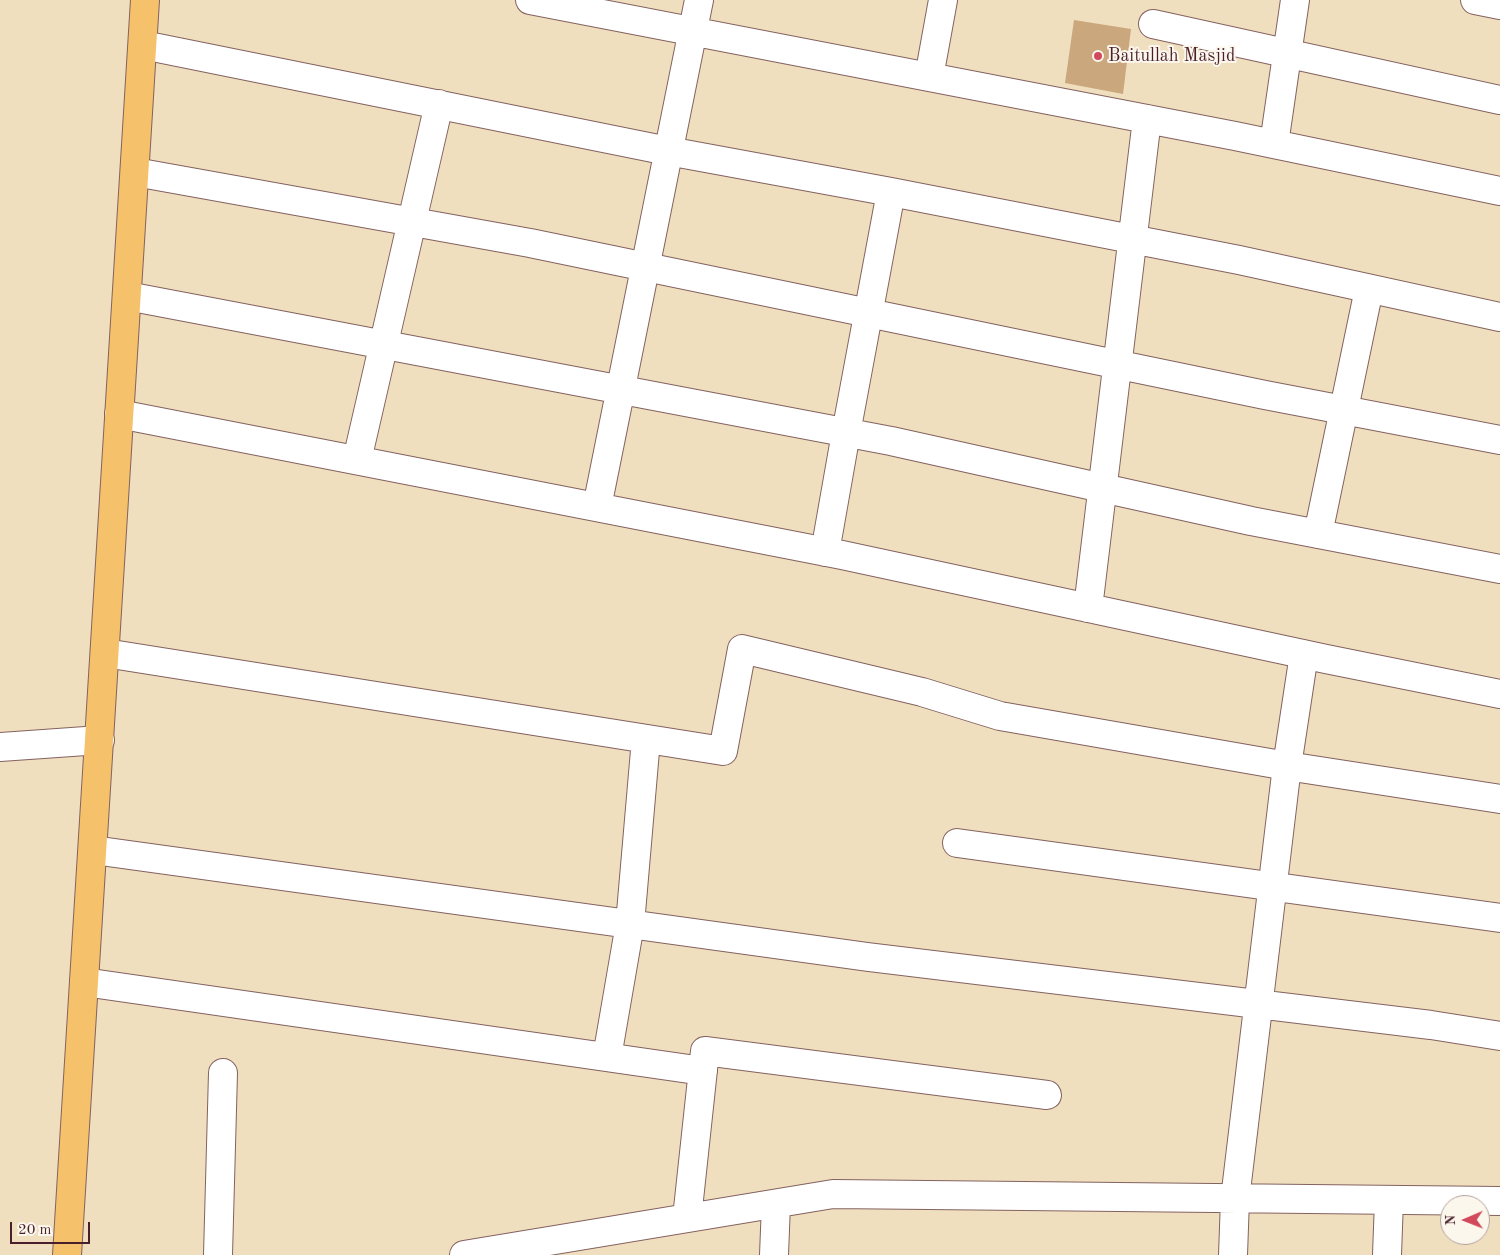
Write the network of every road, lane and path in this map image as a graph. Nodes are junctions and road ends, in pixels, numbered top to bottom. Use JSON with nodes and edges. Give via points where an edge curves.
{"nodes":[{"id":1,"x":145,"y":0,"type":"edge"},
{"id":2,"x":530,"y":0,"type":"edge"},
{"id":3,"x":699,"y":0,"type":"edge"},
{"id":4,"x":943,"y":0,"type":"edge"},
{"id":5,"x":1295,"y":0,"type":"edge"},
{"id":6,"x":1475,"y":0,"type":"edge"},
{"id":7,"x":1500,"y":5,"type":"edge"},
{"id":8,"x":1153,"y":24,"type":"dead end"},
{"id":9,"x":692,"y":32,"type":"junction"},
{"id":10,"x":143,"y":45,"type":"junction"},
{"id":11,"x":1288,"y":53,"type":"junction"},
{"id":12,"x":929,"y":77,"type":"junction"},
{"id":13,"x":1500,"y":100,"type":"edge"},
{"id":14,"x":439,"y":104,"type":"junction"},
{"id":15,"x":1147,"y":119,"type":"junction"},
{"id":16,"x":1274,"y":144,"type":"junction"},
{"id":17,"x":668,"y":151,"type":"junction"},
{"id":18,"x":135,"y":172,"type":"junction"},
{"id":19,"x":891,"y":192,"type":"junction"},
{"id":20,"x":1500,"y":192,"type":"edge"},
{"id":21,"x":412,"y":222,"type":"junction"},
{"id":22,"x":1133,"y":239,"type":"junction"},
{"id":23,"x":645,"y":267,"type":"junction"},
{"id":24,"x":1369,"y":289,"type":"junction"},
{"id":25,"x":127,"y":296,"type":"junction"},
{"id":26,"x":869,"y":313,"type":"junction"},
{"id":27,"x":1500,"y":317,"type":"edge"},
{"id":28,"x":384,"y":345,"type":"junction"},
{"id":29,"x":1118,"y":364,"type":"junction"},
{"id":30,"x":621,"y":390,"type":"junction"},
{"id":31,"x":1344,"y":410,"type":"junction"},
{"id":32,"x":120,"y":414,"type":"junction"},
{"id":33,"x":846,"y":433,"type":"junction"},
{"id":34,"x":1500,"y":440,"type":"edge"},
{"id":35,"x":357,"y":460,"type":"junction"},
{"id":36,"x":1102,"y":488,"type":"junction"},
{"id":37,"x":597,"y":508,"type":"junction"},
{"id":38,"x":1318,"y":534,"type":"junction"},
{"id":39,"x":825,"y":552,"type":"junction"},
{"id":40,"x":1500,"y":569,"type":"edge"},
{"id":41,"x":1088,"y":608,"type":"junction"},
{"id":42,"x":105,"y":653,"type":"junction"},
{"id":43,"x":1304,"y":654,"type":"junction"},
{"id":44,"x":1500,"y":694,"type":"edge"},
{"id":45,"x":646,"y":739,"type":"junction"},
{"id":46,"x":100,"y":740,"type":"junction"},
{"id":47,"x":0,"y":747,"type":"edge"},
{"id":48,"x":1287,"y":766,"type":"junction"},
{"id":49,"x":1500,"y":799,"type":"edge"},
{"id":50,"x":957,"y":843,"type":"dead end"},
{"id":51,"x":93,"y":850,"type":"junction"},
{"id":52,"x":1272,"y":887,"type":"junction"},
{"id":53,"x":1500,"y":918,"type":"edge"},
{"id":54,"x":630,"y":924,"type":"junction"},
{"id":55,"x":84,"y":982,"type":"junction"},
{"id":56,"x":1259,"y":1004,"type":"junction"},
{"id":57,"x":1500,"y":1036,"type":"edge"},
{"id":58,"x":607,"y":1057,"type":"junction"},
{"id":59,"x":703,"y":1071,"type":"junction"},
{"id":60,"x":223,"y":1073,"type":"dead end"},
{"id":61,"x":1047,"y":1095,"type":"dead end"},
{"id":62,"x":1235,"y":1198,"type":"junction"},
{"id":63,"x":1389,"y":1200,"type":"junction"},
{"id":64,"x":1500,"y":1201,"type":"edge"},
{"id":65,"x":776,"y":1204,"type":"junction"},
{"id":66,"x":687,"y":1218,"type":"junction"},
{"id":67,"x":477,"y":1254,"type":"edge"},
{"id":68,"x":67,"y":1255,"type":"edge"},
{"id":69,"x":218,"y":1255,"type":"edge"},
{"id":70,"x":774,"y":1255,"type":"edge"},
{"id":71,"x":1233,"y":1255,"type":"edge"},
{"id":72,"x":1387,"y":1255,"type":"edge"}],
"edges":[{"from":1,"to":10,"type":"main road"},
{"from":2,"to":9,"type":"street"},
{"from":3,"to":9,"type":"street"},
{"from":4,"to":12,"type":"street"},
{"from":5,"to":11,"type":"street"},
{"from":6,"to":7,"type":"street"},
{"from":8,"to":11,"type":"street"},
{"from":9,"to":12,"type":"street"},
{"from":9,"to":17,"type":"street"},
{"from":10,"to":14,"type":"street"},
{"from":10,"to":18,"type":"main road"},
{"from":11,"to":13,"type":"street"},
{"from":11,"to":16,"type":"street"},
{"from":12,"to":15,"type":"street"},
{"from":14,"to":17,"type":"street"},
{"from":14,"to":21,"type":"street"},
{"from":15,"to":16,"type":"street"},
{"from":15,"to":22,"type":"street"},
{"from":16,"to":20,"type":"street"},
{"from":17,"to":19,"type":"street"},
{"from":17,"to":23,"type":"street"},
{"from":18,"to":21,"type":"street"},
{"from":18,"to":25,"type":"main road"},
{"from":19,"to":22,"type":"street"},
{"from":19,"to":26,"type":"street"},
{"from":21,"to":23,"type":"street"},
{"from":21,"to":28,"type":"street"},
{"from":22,"to":24,"type":"street"},
{"from":22,"to":29,"type":"street"},
{"from":23,"to":26,"type":"street"},
{"from":23,"to":30,"type":"street"},
{"from":24,"to":27,"type":"street"},
{"from":24,"to":31,"type":"street"},
{"from":25,"to":28,"type":"street"},
{"from":25,"to":32,"type":"main road"},
{"from":26,"to":29,"type":"street"},
{"from":26,"to":33,"type":"street"},
{"from":28,"to":30,"type":"street"},
{"from":28,"to":35,"type":"street"},
{"from":29,"to":31,"type":"street"},
{"from":29,"to":36,"type":"street"},
{"from":30,"to":33,"type":"street"},
{"from":30,"to":37,"type":"street"},
{"from":31,"to":34,"type":"street"},
{"from":31,"to":38,"type":"street"},
{"from":32,"to":35,"type":"street"},
{"from":32,"to":42,"type":"main road"},
{"from":33,"to":36,"type":"street"},
{"from":33,"to":39,"type":"street"},
{"from":35,"to":37,"type":"street"},
{"from":36,"to":38,"type":"street"},
{"from":36,"to":41,"type":"street"},
{"from":37,"to":39,"type":"street"},
{"from":38,"to":40,"type":"street"},
{"from":39,"to":41,"type":"street"},
{"from":41,"to":43,"type":"street"},
{"from":42,"to":45,"type":"street"},
{"from":42,"to":46,"type":"main road"},
{"from":43,"to":44,"type":"street"},
{"from":43,"to":48,"type":"street"},
{"from":45,"to":48,"type":"street","via":[[723,751],[742,649],[922,692],[1000,716]]},
{"from":45,"to":54,"type":"street"},
{"from":46,"to":47,"type":"street"},
{"from":46,"to":51,"type":"main road"},
{"from":48,"to":49,"type":"street"},
{"from":48,"to":52,"type":"street"},
{"from":50,"to":52,"type":"street"},
{"from":51,"to":54,"type":"street"},
{"from":51,"to":55,"type":"main road"},
{"from":52,"to":53,"type":"street"},
{"from":52,"to":56,"type":"street"},
{"from":54,"to":56,"type":"street"},
{"from":54,"to":58,"type":"street"},
{"from":55,"to":58,"type":"street"},
{"from":55,"to":68,"type":"main road"},
{"from":56,"to":57,"type":"street"},
{"from":56,"to":62,"type":"street"},
{"from":58,"to":59,"type":"street"},
{"from":59,"to":61,"type":"street","via":[[705,1051]]},
{"from":59,"to":66,"type":"street"},
{"from":60,"to":69,"type":"street"},
{"from":62,"to":63,"type":"street"},
{"from":62,"to":65,"type":"street","via":[[833,1194]]},
{"from":62,"to":71,"type":"street"},
{"from":63,"to":64,"type":"street"},
{"from":63,"to":72,"type":"street"},
{"from":65,"to":66,"type":"street"},
{"from":65,"to":70,"type":"street"},
{"from":66,"to":67,"type":"street"}]}
